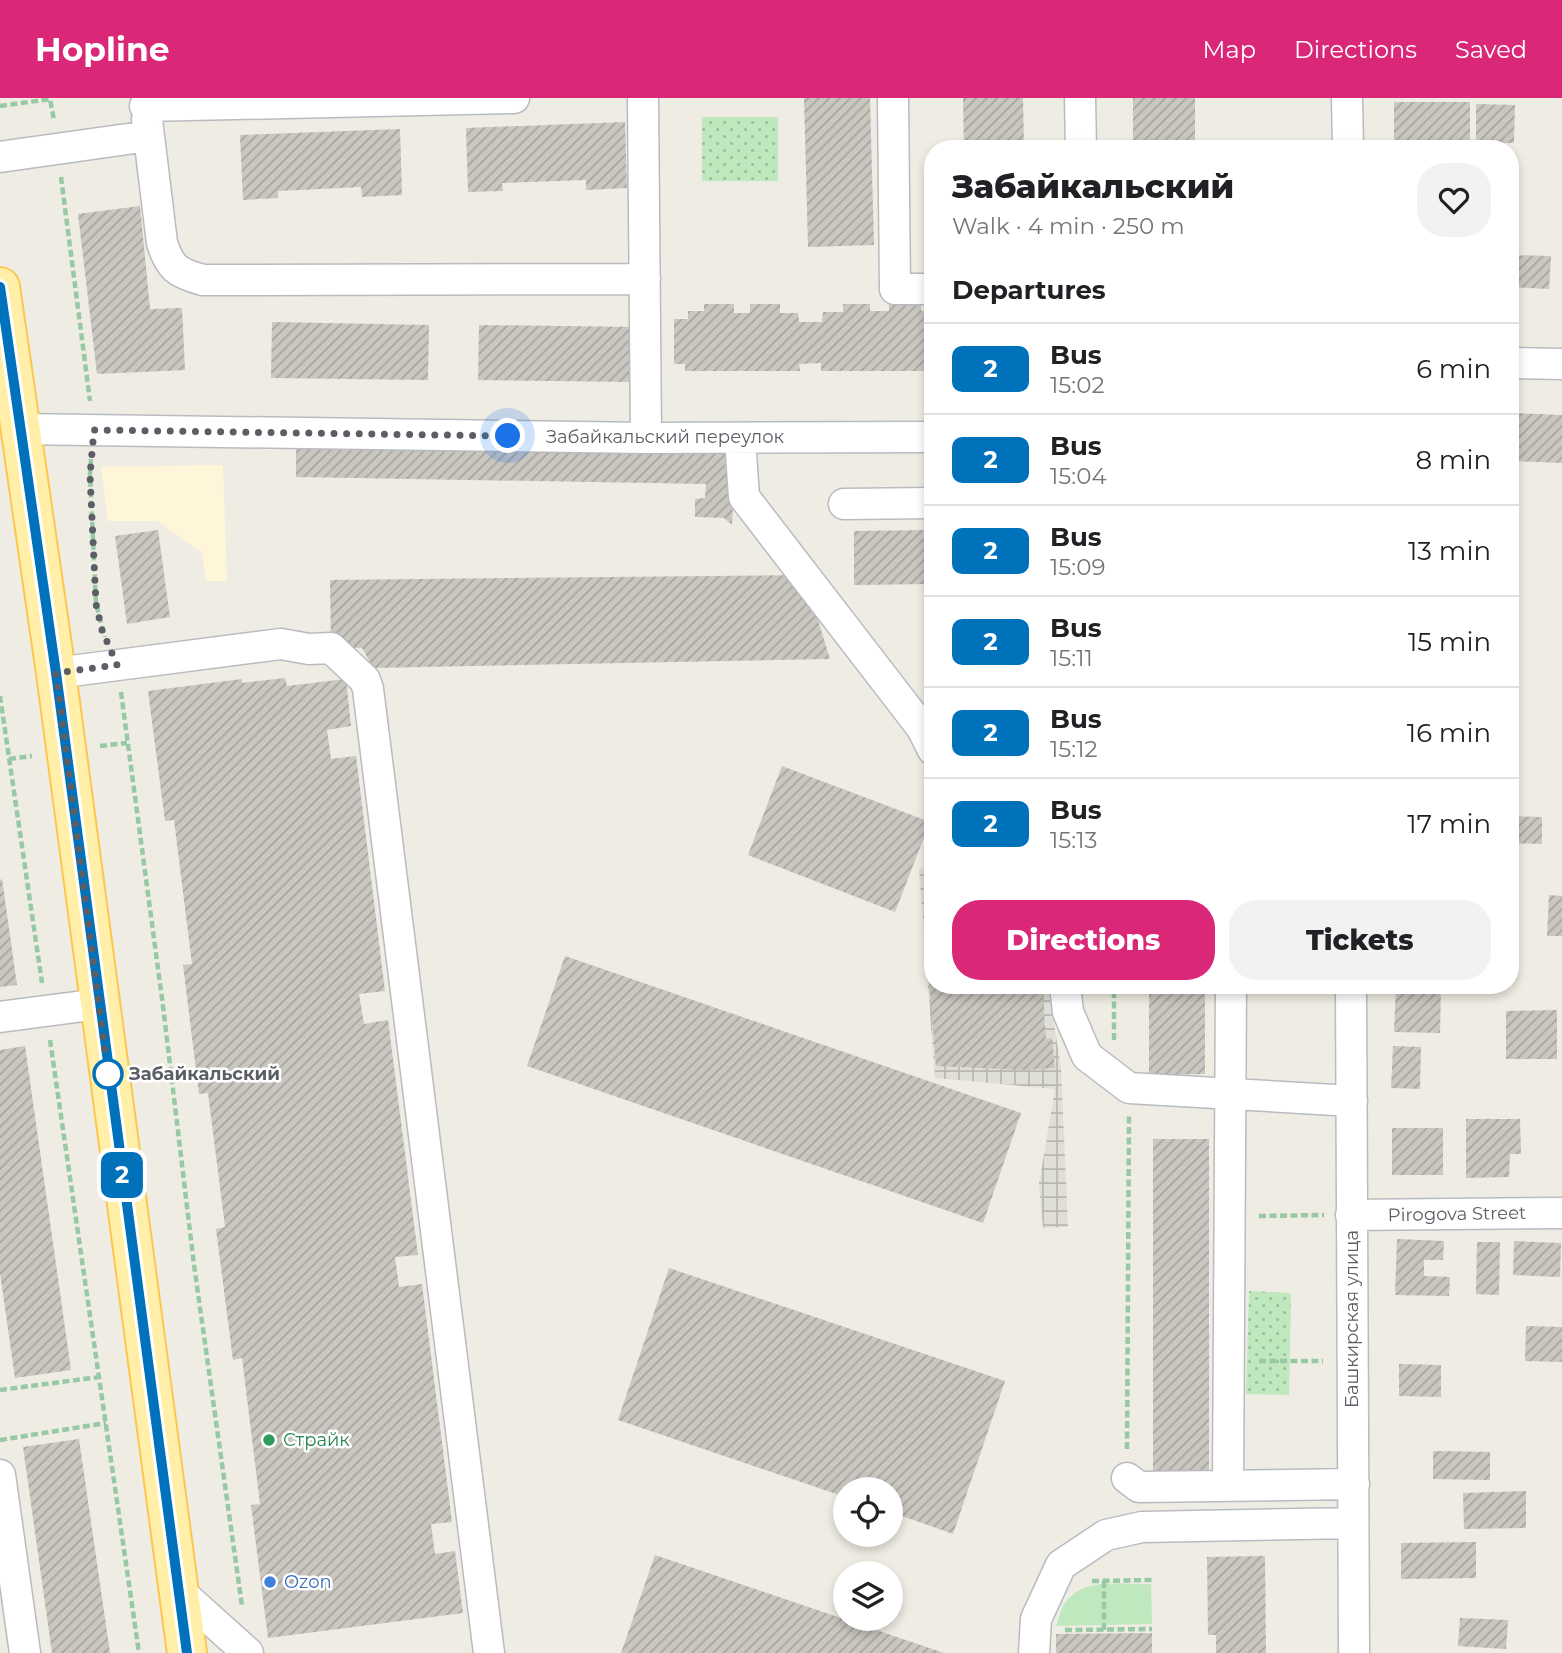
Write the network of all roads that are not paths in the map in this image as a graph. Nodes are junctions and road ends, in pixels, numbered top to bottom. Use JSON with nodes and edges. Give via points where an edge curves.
{"nodes":[{"id":1,"x":514,"y":98,"type":"edge"},
{"id":2,"x":643,"y":98,"type":"edge"},
{"id":3,"x":894,"y":98,"type":"edge"},
{"id":4,"x":1080,"y":98,"type":"edge"},
{"id":5,"x":1347,"y":98,"type":"edge"},
{"id":6,"x":144,"y":102,"type":"edge"},
{"id":7,"x":149,"y":136,"type":"junction"},
{"id":8,"x":1081,"y":140,"type":"edge"},
{"id":9,"x":1348,"y":140,"type":"edge"},
{"id":10,"x":0,"y":158,"type":"edge"},
{"id":11,"x":645,"y":279,"type":"junction"},
{"id":12,"x":0,"y":286,"type":"edge"},
{"id":13,"x":924,"y":289,"type":"edge"},
{"id":14,"x":1519,"y":363,"type":"edge"},
{"id":15,"x":1562,"y":364,"type":"edge"},
{"id":16,"x":924,"y":437,"type":"edge"},
{"id":17,"x":646,"y":438,"type":"junction"},
{"id":18,"x":740,"y":439,"type":"junction"},
{"id":19,"x":14,"y":444,"type":"edge"},
{"id":20,"x":924,"y":503,"type":"edge"},
{"id":21,"x":844,"y":504,"type":"dead end"},
{"id":22,"x":56,"y":673,"type":"junction"},
{"id":23,"x":924,"y":732,"type":"edge"},
{"id":24,"x":1066,"y":994,"type":"edge"},
{"id":25,"x":1231,"y":994,"type":"edge"},
{"id":26,"x":1351,"y":994,"type":"edge"},
{"id":27,"x":99,"y":1004,"type":"junction"},
{"id":28,"x":0,"y":1017,"type":"edge"},
{"id":29,"x":1232,"y":1094,"type":"junction"},
{"id":30,"x":1352,"y":1101,"type":"junction"},
{"id":31,"x":1562,"y":1213,"type":"edge"},
{"id":32,"x":1352,"y":1215,"type":"junction"},
{"id":33,"x":0,"y":1475,"type":"edge"},
{"id":34,"x":1127,"y":1478,"type":"road end"},
{"id":35,"x":1354,"y":1484,"type":"junction"},
{"id":36,"x":1228,"y":1485,"type":"junction"},
{"id":37,"x":1353,"y":1523,"type":"junction"},
{"id":38,"x":178,"y":1591,"type":"junction"},
{"id":39,"x":1034,"y":1649,"type":"edge"},
{"id":40,"x":25,"y":1653,"type":"edge"},
{"id":41,"x":187,"y":1653,"type":"edge"},
{"id":42,"x":248,"y":1653,"type":"edge"},
{"id":43,"x":489,"y":1653,"type":"edge"},
{"id":44,"x":1354,"y":1653,"type":"edge"}],
"edges":[{"from":1,"to":6,"type":"street"},
{"from":2,"to":11,"type":"street"},
{"from":3,"to":13,"type":"street","via":[[895,289]]},
{"from":4,"to":8,"type":"street"},
{"from":5,"to":9,"type":"street"},
{"from":6,"to":7,"type":"street"},
{"from":7,"to":10,"type":"street"},
{"from":7,"to":11,"type":"street","via":[[162,243],[180,274],[203,280]]},
{"from":11,"to":17,"type":"street"},
{"from":12,"to":19,"type":"main road"},
{"from":14,"to":15,"type":"street"},
{"from":16,"to":18,"type":"street","name":"Забайкальский переулок"},
{"from":17,"to":18,"type":"street","name":"Забайкальский переулок"},
{"from":17,"to":19,"type":"street","name":"Забайкальский переулок","via":[[94,430]]},
{"from":18,"to":23,"type":"street","via":[[744,497]]},
{"from":19,"to":22,"type":"main road"},
{"from":20,"to":21,"type":"street"},
{"from":22,"to":27,"type":"main road"},
{"from":22,"to":43,"type":"street","via":[[281,644],[331,648],[365,680]]},
{"from":24,"to":29,"type":"street","via":[[1068,1012],[1087,1056],[1121,1082]]},
{"from":25,"to":29,"type":"street"},
{"from":26,"to":30,"type":"street","name":"Башкирская улица"},
{"from":27,"to":28,"type":"street"},
{"from":27,"to":38,"type":"main road"},
{"from":29,"to":30,"type":"street"},
{"from":29,"to":36,"type":"street"},
{"from":30,"to":32,"type":"street","name":"Башкирская улица"},
{"from":31,"to":32,"type":"street","name":"Pirogova Street"},
{"from":32,"to":35,"type":"street","name":"Башкирская улица"},
{"from":33,"to":40,"type":"street"},
{"from":34,"to":36,"type":"street","via":[[1139,1487]]},
{"from":35,"to":36,"type":"street"},
{"from":35,"to":37,"type":"street","name":"Башкирская улица"},
{"from":37,"to":39,"type":"street","via":[[1142,1527],[1106,1535],[1061,1565],[1036,1619]]},
{"from":37,"to":44,"type":"street","name":"Башкирская улица"},
{"from":38,"to":41,"type":"main road"},
{"from":38,"to":42,"type":"street"}]}
